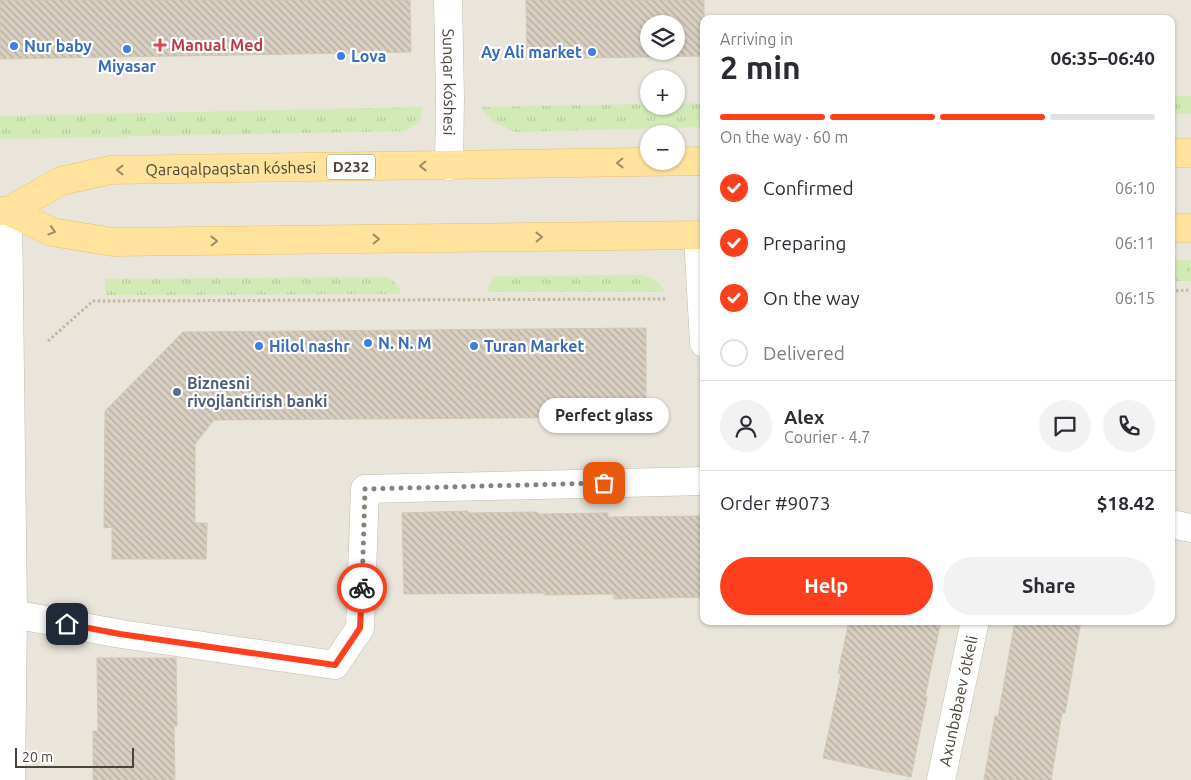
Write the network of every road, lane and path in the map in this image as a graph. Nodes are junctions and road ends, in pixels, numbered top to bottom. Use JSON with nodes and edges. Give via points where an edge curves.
{"nodes":[{"id":1,"x":448,"y":0,"type":"edge"},
{"id":2,"x":1191,"y":153,"type":"edge"},
{"id":3,"x":1175,"y":154,"type":"edge"},
{"id":4,"x":700,"y":161,"type":"edge"},
{"id":5,"x":449,"y":166,"type":"junction"},
{"id":6,"x":4,"y":211,"type":"edge"},
{"id":7,"x":1175,"y":228,"type":"edge"},
{"id":8,"x":1191,"y":228,"type":"edge"},
{"id":9,"x":700,"y":236,"type":"edge"},
{"id":10,"x":1175,"y":290,"type":"edge"},
{"id":11,"x":1191,"y":290,"type":"edge"},
{"id":12,"x":700,"y":299,"type":"edge"},
{"id":13,"x":48,"y":341,"type":"dead end"},
{"id":14,"x":700,"y":481,"type":"edge"},
{"id":15,"x":1175,"y":525,"type":"edge"},
{"id":16,"x":1191,"y":528,"type":"edge"},
{"id":17,"x":13,"y":614,"type":"junction"},
{"id":18,"x":975,"y":625,"type":"edge"},
{"id":19,"x":11,"y":780,"type":"edge"},
{"id":20,"x":941,"y":780,"type":"edge"}],
"edges":[{"from":1,"to":5,"type":"street","name":"Sunqar kóshesi"},
{"from":2,"to":3,"type":"main road"},
{"from":4,"to":5,"type":"main road","name":"Qaraqalpaqstan kóshesi","number":"D232","one_way":true},
{"from":5,"to":6,"type":"main road","name":"Qaraqalpaqstan kóshesi","number":"D232","one_way":true,"via":[[110,170],[61,181]]},
{"from":6,"to":9,"type":"main road","one_way":true,"via":[[52,232],[113,242]]},
{"from":6,"to":17,"type":"street"},
{"from":7,"to":8,"type":"main road"},
{"from":10,"to":11,"type":"path"},
{"from":12,"to":13,"type":"path","via":[[93,301]]},
{"from":14,"to":17,"type":"street","via":[[365,489],[360,628],[335,665],[120,634]]},
{"from":15,"to":16,"type":"street"},
{"from":17,"to":19,"type":"street"},
{"from":18,"to":20,"type":"street","name":"Axunbabaev ótkeli"}]}
